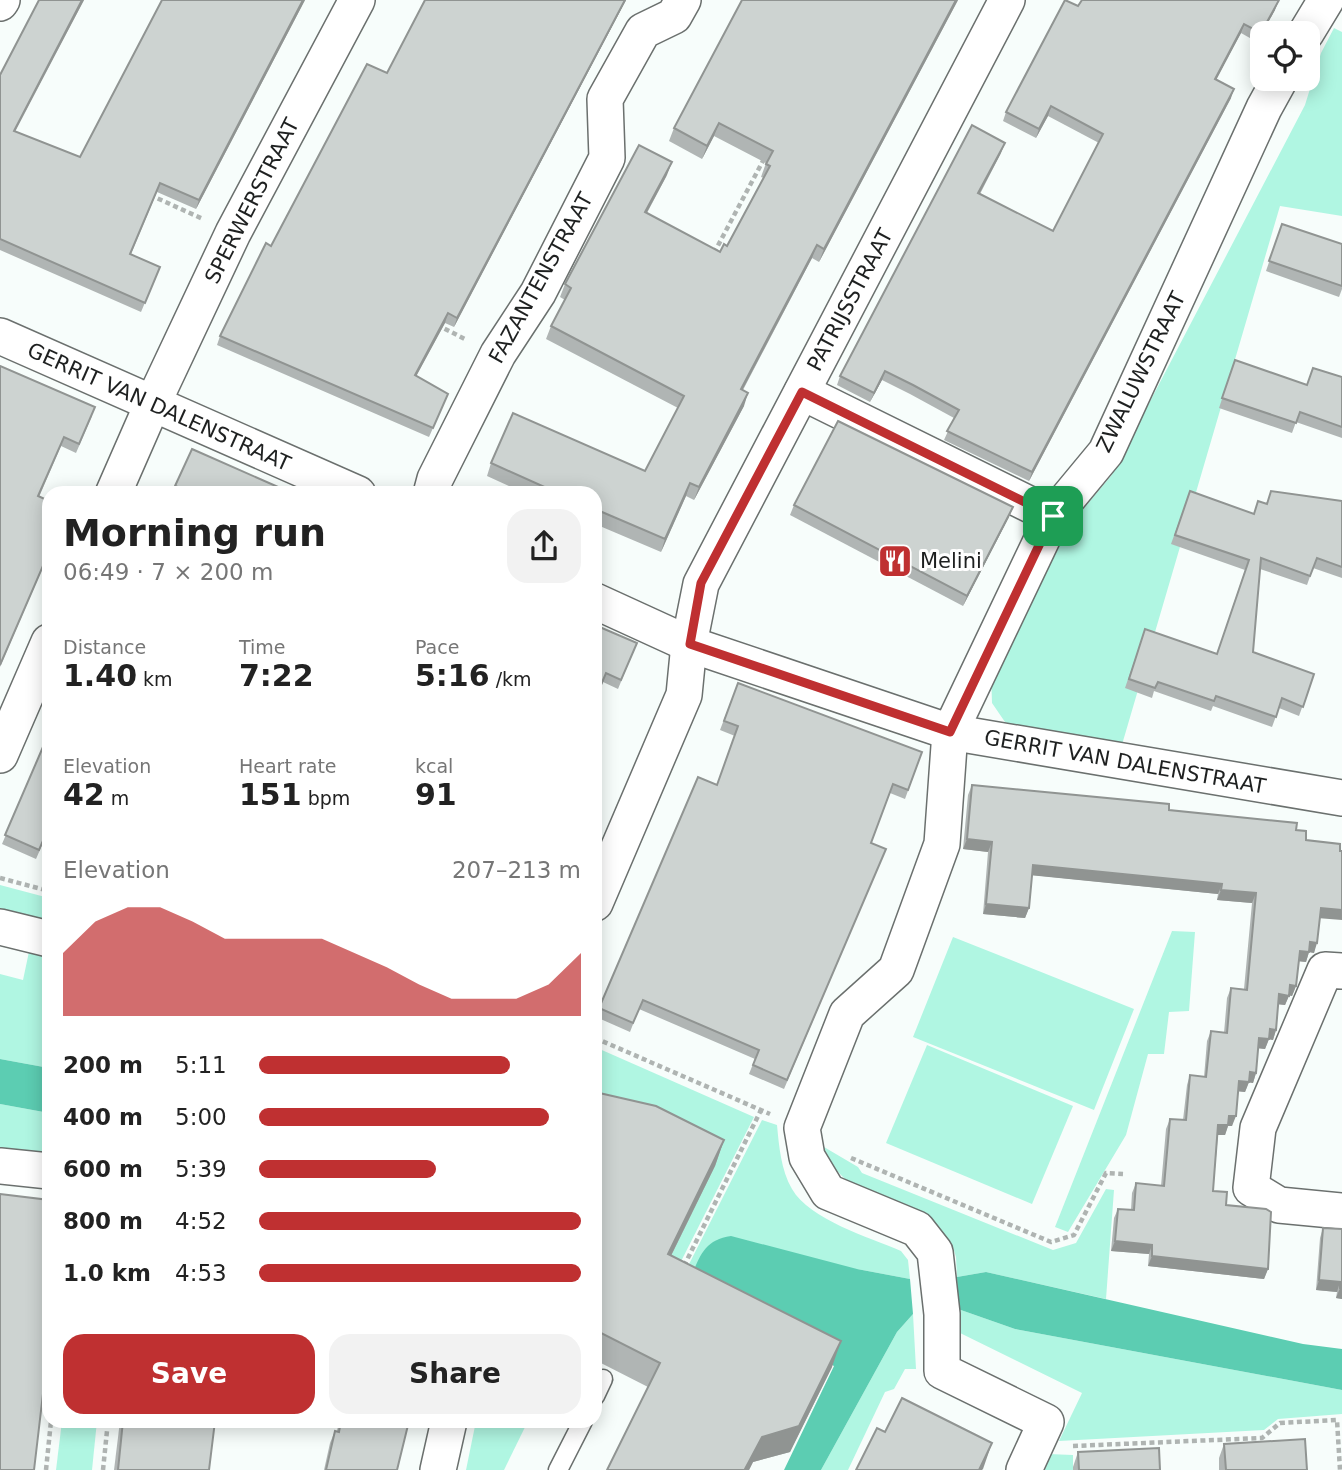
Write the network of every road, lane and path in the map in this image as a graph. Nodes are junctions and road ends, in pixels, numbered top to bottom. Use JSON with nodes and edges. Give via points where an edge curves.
{"nodes":[{"id":1,"x":356,"y":0,"type":"edge"},
{"id":2,"x":683,"y":0,"type":"edge"},
{"id":3,"x":1007,"y":0,"type":"edge"},
{"id":4,"x":1326,"y":0,"type":"edge"},
{"id":5,"x":1313,"y":21,"type":"edge"},
{"id":6,"x":1273,"y":91,"type":"edge"},
{"id":7,"x":770,"y":147,"type":"edge"},
{"id":8,"x":713,"y":257,"type":"edge"},
{"id":9,"x":0,"y":337,"type":"edge"},
{"id":10,"x":802,"y":392,"type":"junction"},
{"id":11,"x":152,"y":405,"type":"junction"},
{"id":12,"x":117,"y":486,"type":"edge"},
{"id":13,"x":339,"y":486,"type":"edge"},
{"id":14,"x":433,"y":486,"type":"edge"},
{"id":15,"x":1053,"y":516,"type":"junction"},
{"id":16,"x":602,"y":604,"type":"edge"},
{"id":17,"x":690,"y":644,"type":"junction"},
{"id":18,"x":42,"y":658,"type":"edge"},
{"id":19,"x":950,"y":732,"type":"junction"},
{"id":20,"x":0,"y":755,"type":"edge"},
{"id":21,"x":1342,"y":799,"type":"edge"},
{"id":22,"x":0,"y":878,"type":"edge"},
{"id":23,"x":602,"y":887,"type":"edge"},
{"id":24,"x":42,"y":889,"type":"edge"},
{"id":25,"x":0,"y":928,"type":"edge"},
{"id":26,"x":42,"y":937,"type":"edge"},
{"id":27,"x":1342,"y":971,"type":"edge"},
{"id":28,"x":602,"y":1041,"type":"edge"},
{"id":29,"x":761,"y":1110,"type":"junction"},
{"id":30,"x":802,"y":1128,"type":"junction"},
{"id":31,"x":0,"y":1166,"type":"edge"},
{"id":32,"x":42,"y":1170,"type":"edge"},
{"id":33,"x":1123,"y":1174,"type":"dead end"},
{"id":34,"x":1342,"y":1211,"type":"edge"},
{"id":35,"x":680,"y":1275,"type":"edge"},
{"id":36,"x":50,"y":1428,"type":"edge"},
{"id":37,"x":107,"y":1428,"type":"edge"},
{"id":38,"x":447,"y":1428,"type":"edge"},
{"id":39,"x":579,"y":1428,"type":"edge"},
{"id":40,"x":1029,"y":1459,"type":"edge"},
{"id":41,"x":46,"y":1470,"type":"edge"},
{"id":42,"x":103,"y":1470,"type":"edge"},
{"id":43,"x":438,"y":1470,"type":"edge"},
{"id":44,"x":558,"y":1470,"type":"edge"},
{"id":45,"x":1340,"y":1470,"type":"edge"}],
"edges":[{"from":1,"to":11,"type":"street","name":"SPERWERSTRAAT","via":[[233,233]]},
{"from":2,"to":14,"type":"street","name":"FAZANTENSTRAAT","via":[[674,16],[643,30],[605,99],[607,158],[538,293],[498,354]]},
{"from":3,"to":10,"type":"street","name":"PATRIJSSTRAAT"},
{"from":4,"to":5,"type":"street"},
{"from":6,"to":15,"type":"street","name":"ZWALUWSTRAAT","via":[[1106,452]]},
{"from":7,"to":8,"type":"path"},
{"from":9,"to":11,"type":"street","name":"GERRIT VAN DALENSTRAAT"},
{"from":10,"to":15,"type":"street"},
{"from":10,"to":17,"type":"street","name":"PATRIJSSTRAAT","via":[[701,583]]},
{"from":11,"to":12,"type":"street","name":"SPERWERSTRAAT"},
{"from":11,"to":13,"type":"street","name":"GERRIT VAN DALENSTRAAT"},
{"from":15,"to":19,"type":"street","name":"ZWALUWSTRAAT"},
{"from":16,"to":17,"type":"street","name":"GERRIT VAN DALENSTRAAT"},
{"from":17,"to":19,"type":"street","name":"GERRIT VAN DALENSTRAAT"},
{"from":17,"to":23,"type":"street","name":"PATRIJSSTRAAT","via":[[684,695]]},
{"from":18,"to":20,"type":"street"},
{"from":19,"to":21,"type":"street","name":"GERRIT VAN DALENSTRAAT"},
{"from":19,"to":30,"type":"street","via":[[942,844],[896,970],[847,1014]]},
{"from":22,"to":24,"type":"path"},
{"from":25,"to":26,"type":"street"},
{"from":27,"to":34,"type":"street","via":[[1325,970],[1258,1128],[1251,1188],[1279,1205]]},
{"from":28,"to":29,"type":"path"},
{"from":29,"to":30,"type":"path"},
{"from":29,"to":35,"type":"path"},
{"from":30,"to":33,"type":"path","via":[[853,1160],[1051,1242],[1074,1235],[1106,1173]]},
{"from":30,"to":40,"type":"street","via":[[807,1157],[828,1192],[917,1229],[934,1252],[942,1314],[942,1371],[1046,1422]]},
{"from":31,"to":32,"type":"street"},
{"from":36,"to":41,"type":"path"},
{"from":37,"to":42,"type":"path"},
{"from":38,"to":43,"type":"street"},
{"from":39,"to":44,"type":"lane"},
{"from":40,"to":45,"type":"path","via":[[1262,1438],[1280,1423],[1337,1420]]}]}
